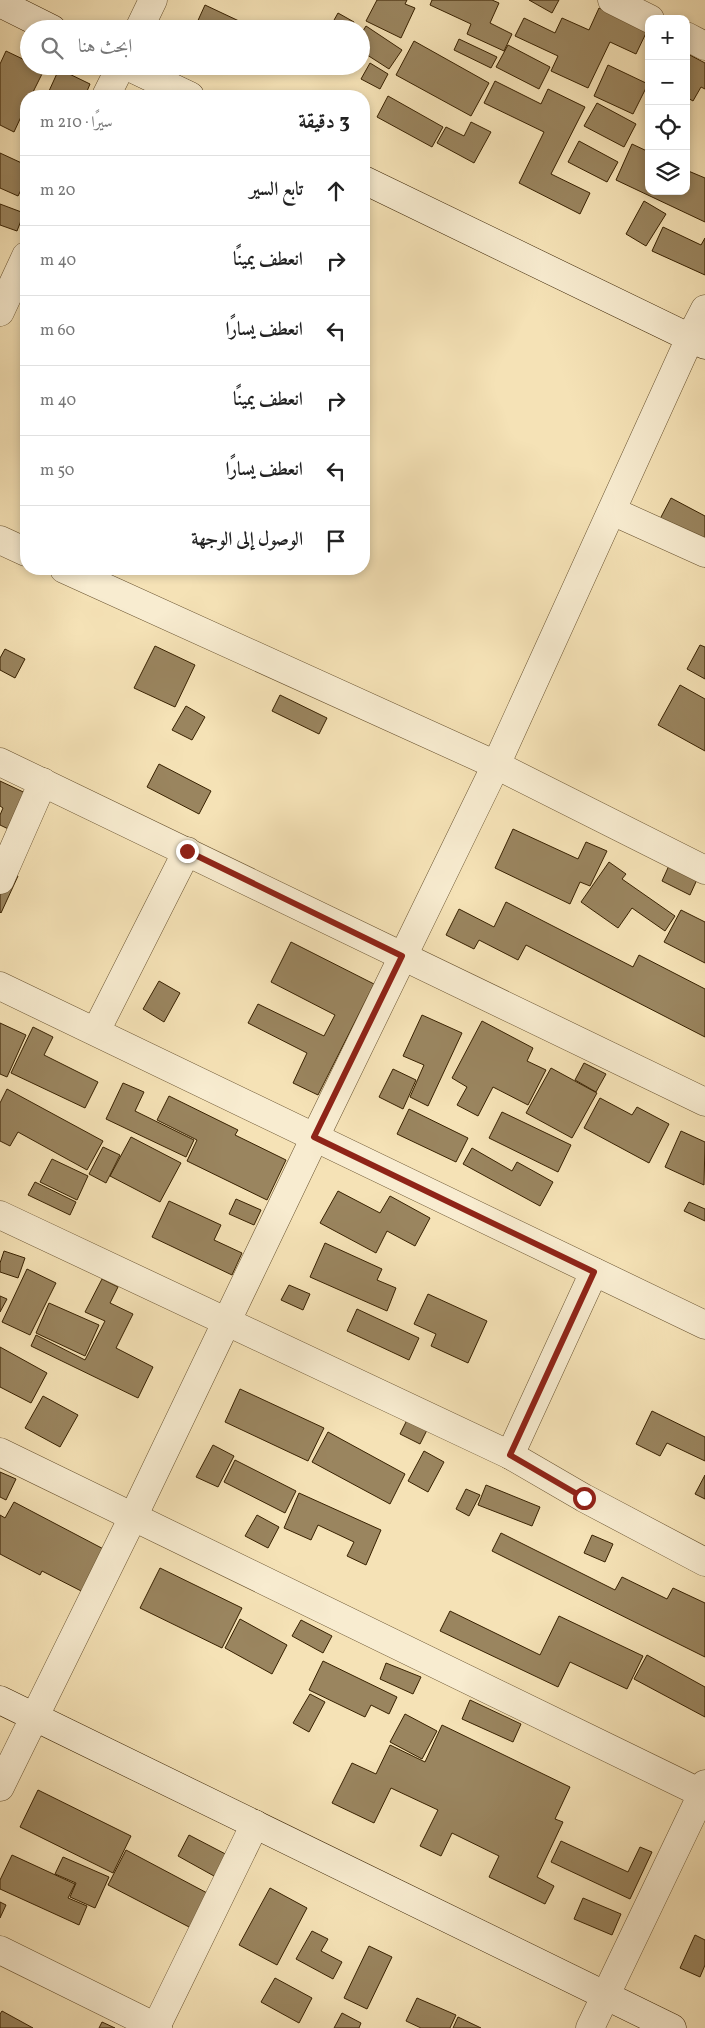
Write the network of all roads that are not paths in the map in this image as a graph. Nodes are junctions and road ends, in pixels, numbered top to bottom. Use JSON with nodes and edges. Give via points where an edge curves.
{"nodes":[{"id":1,"x":153,"y":0,"type":"edge"},
{"id":2,"x":612,"y":0,"type":"edge"},
{"id":3,"x":0,"y":3,"type":"edge"},
{"id":4,"x":645,"y":16,"type":"edge"},
{"id":5,"x":34,"y":20,"type":"edge"},
{"id":6,"x":143,"y":20,"type":"edge"},
{"id":7,"x":690,"y":38,"type":"edge"},
{"id":8,"x":705,"y":46,"type":"edge"},
{"id":9,"x":116,"y":75,"type":"edge"},
{"id":10,"x":146,"y":75,"type":"edge"},
{"id":11,"x":109,"y":90,"type":"edge"},
{"id":12,"x":177,"y":90,"type":"edge"},
{"id":13,"x":370,"y":183,"type":"edge"},
{"id":14,"x":20,"y":264,"type":"edge"},
{"id":15,"x":6,"y":283,"type":"edge"},
{"id":16,"x":705,"y":309,"type":"edge"},
{"id":17,"x":0,"y":312,"type":"edge"},
{"id":18,"x":698,"y":341,"type":"edge"},
{"id":19,"x":612,"y":510,"type":"junction"},
{"id":20,"x":0,"y":540,"type":"edge"},
{"id":21,"x":20,"y":549,"type":"edge"},
{"id":22,"x":705,"y":553,"type":"edge"},
{"id":23,"x":77,"y":575,"type":"edge"},
{"id":24,"x":0,"y":762,"type":"edge"},
{"id":25,"x":496,"y":764,"type":"junction"},
{"id":26,"x":43,"y":782,"type":"junction"},
{"id":27,"x":187,"y":851,"type":"junction"},
{"id":28,"x":705,"y":870,"type":"edge"},
{"id":29,"x":0,"y":880,"type":"edge"},
{"id":30,"x":402,"y":956,"type":"junction"},
{"id":31,"x":0,"y":986,"type":"edge"},
{"id":32,"x":96,"y":1031,"type":"junction"},
{"id":33,"x":705,"y":1102,"type":"edge"},
{"id":34,"x":314,"y":1137,"type":"junction"},
{"id":35,"x":0,"y":1215,"type":"edge"},
{"id":36,"x":594,"y":1272,"type":"junction"},
{"id":37,"x":225,"y":1322,"type":"junction"},
{"id":38,"x":705,"y":1325,"type":"edge"},
{"id":39,"x":0,"y":1452,"type":"edge"},
{"id":40,"x":510,"y":1455,"type":"junction"},
{"id":41,"x":133,"y":1517,"type":"junction"},
{"id":42,"x":705,"y":1562,"type":"edge"},
{"id":43,"x":0,"y":1700,"type":"edge"},
{"id":44,"x":34,"y":1716,"type":"junction"},
{"id":45,"x":0,"y":1787,"type":"edge"},
{"id":46,"x":704,"y":1791,"type":"edge"},
{"id":47,"x":255,"y":1824,"type":"junction"},
{"id":48,"x":0,"y":1950,"type":"edge"},
{"id":49,"x":606,"y":1995,"type":"junction"},
{"id":50,"x":157,"y":2028,"type":"edge"},
{"id":51,"x":590,"y":2028,"type":"edge"},
{"id":52,"x":672,"y":2028,"type":"edge"}],
"edges":[{"from":1,"to":6,"type":"street"},
{"from":2,"to":4,"type":"street"},
{"from":3,"to":5,"type":"street"},
{"from":7,"to":8,"type":"street"},
{"from":9,"to":11,"type":"street"},
{"from":10,"to":12,"type":"street"},
{"from":13,"to":18,"type":"street"},
{"from":14,"to":15,"type":"street"},
{"from":15,"to":17,"type":"street"},
{"from":16,"to":18,"type":"street"},
{"from":18,"to":19,"type":"street"},
{"from":19,"to":22,"type":"street"},
{"from":19,"to":25,"type":"street"},
{"from":20,"to":21,"type":"street"},
{"from":23,"to":25,"type":"street"},
{"from":24,"to":26,"type":"street"},
{"from":25,"to":28,"type":"street"},
{"from":25,"to":30,"type":"street"},
{"from":26,"to":27,"type":"street"},
{"from":26,"to":29,"type":"street"},
{"from":27,"to":30,"type":"street"},
{"from":27,"to":32,"type":"street"},
{"from":30,"to":33,"type":"street"},
{"from":30,"to":34,"type":"street"},
{"from":31,"to":32,"type":"street"},
{"from":32,"to":34,"type":"street"},
{"from":34,"to":36,"type":"street"},
{"from":34,"to":37,"type":"street"},
{"from":35,"to":37,"type":"street"},
{"from":36,"to":38,"type":"street"},
{"from":36,"to":40,"type":"street"},
{"from":37,"to":40,"type":"street"},
{"from":37,"to":41,"type":"street"},
{"from":39,"to":41,"type":"street"},
{"from":40,"to":42,"type":"street"},
{"from":41,"to":44,"type":"street"},
{"from":41,"to":46,"type":"street"},
{"from":43,"to":44,"type":"street"},
{"from":44,"to":45,"type":"street"},
{"from":44,"to":47,"type":"street"},
{"from":46,"to":49,"type":"street"},
{"from":47,"to":49,"type":"street"},
{"from":47,"to":50,"type":"street"},
{"from":48,"to":50,"type":"street"},
{"from":49,"to":51,"type":"street"},
{"from":49,"to":52,"type":"street"}]}
